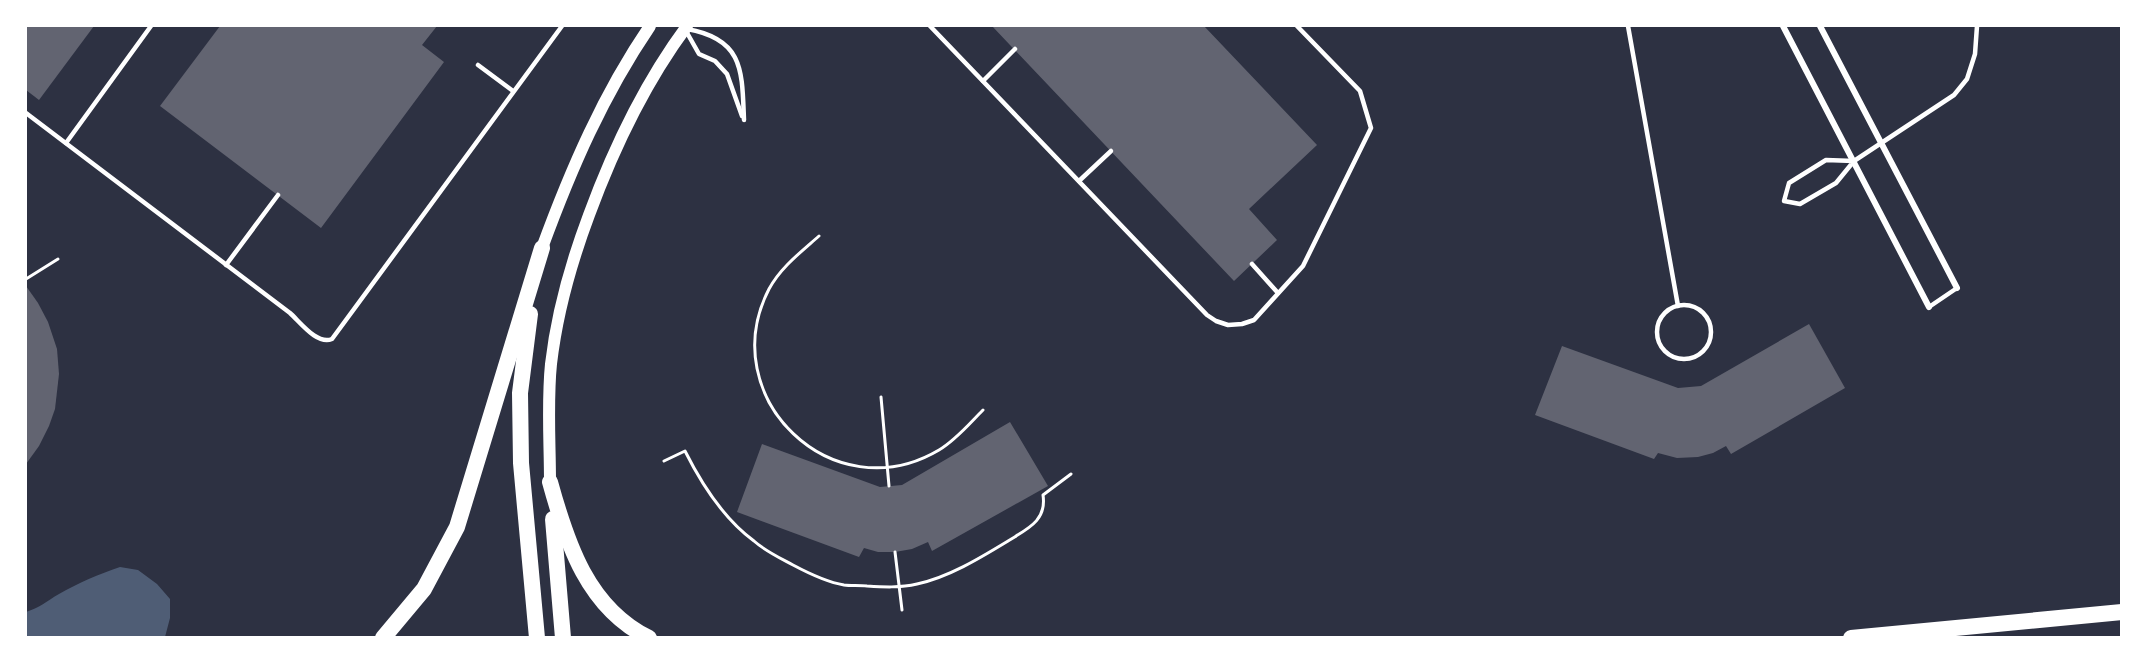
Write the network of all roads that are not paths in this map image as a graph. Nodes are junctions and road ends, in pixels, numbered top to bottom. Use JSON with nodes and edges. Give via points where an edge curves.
{"nodes":[{"id":1,"x":151,"y":26,"type":"edge"},
{"id":2,"x":562,"y":26,"type":"edge"},
{"id":3,"x":650,"y":26,"type":"edge"},
{"id":4,"x":930,"y":26,"type":"edge"},
{"id":5,"x":1297,"y":26,"type":"edge"},
{"id":6,"x":1628,"y":26,"type":"edge"},
{"id":7,"x":1783,"y":26,"type":"edge"},
{"id":8,"x":1820,"y":26,"type":"edge"},
{"id":9,"x":1977,"y":26,"type":"edge"},
{"id":10,"x":686,"y":27,"type":"edge"},
{"id":11,"x":1015,"y":49,"type":"dead end"},
{"id":12,"x":478,"y":65,"type":"dead end"},
{"id":13,"x":983,"y":81,"type":"junction"},
{"id":14,"x":513,"y":91,"type":"junction"},
{"id":15,"x":26,"y":113,"type":"edge"},
{"id":16,"x":66,"y":143,"type":"junction"},
{"id":17,"x":1882,"y":143,"type":"junction"},
{"id":18,"x":1111,"y":151,"type":"dead end"},
{"id":19,"x":1854,"y":161,"type":"junction"},
{"id":20,"x":1079,"y":182,"type":"junction"},
{"id":21,"x":278,"y":195,"type":"dead end"},
{"id":22,"x":542,"y":248,"type":"junction"},
{"id":23,"x":1252,"y":264,"type":"dead end"},
{"id":24,"x":226,"y":265,"type":"junction"},
{"id":25,"x":1957,"y":288,"type":"joint"},
{"id":26,"x":1278,"y":293,"type":"junction"},
{"id":27,"x":1678,"y":306,"type":"junction"},
{"id":28,"x":1929,"y":307,"type":"joint"},
{"id":29,"x":550,"y":482,"type":"junction"},
{"id":30,"x":2121,"y":612,"type":"edge"},
{"id":31,"x":383,"y":638,"type":"edge"},
{"id":32,"x":537,"y":638,"type":"edge"},
{"id":33,"x":562,"y":638,"type":"edge"},
{"id":34,"x":649,"y":638,"type":"edge"},
{"id":35,"x":1851,"y":638,"type":"edge"}],
"edges":[{"from":1,"to":16,"type":"lane"},
{"from":2,"to":14,"type":"lane"},
{"from":3,"to":22,"type":"main road","via":[[591,125]]},
{"from":4,"to":13,"type":"lane"},
{"from":5,"to":26,"type":"lane","via":[[1360,91],[1371,128],[1303,266]]},
{"from":6,"to":27,"type":"lane"},
{"from":7,"to":19,"type":"street"},
{"from":8,"to":17,"type":"street"},
{"from":9,"to":17,"type":"lane","via":[[1975,54],[1967,79],[1954,95]]},
{"from":10,"to":10,"type":"lane","via":[[699,54],[715,61],[727,74],[744,120],[741,72],[732,53],[709,33]]},
{"from":10,"to":29,"type":"main road","via":[[623,131],[574,256],[561,302],[551,365]]},
{"from":11,"to":13,"type":"lane"},
{"from":12,"to":14,"type":"lane"},
{"from":13,"to":20,"type":"lane"},
{"from":14,"to":24,"type":"lane","via":[[332,339],[320,340]]},
{"from":15,"to":16,"type":"lane"},
{"from":16,"to":24,"type":"lane"},
{"from":17,"to":19,"type":"lane"},
{"from":17,"to":25,"type":"street"},
{"from":18,"to":20,"type":"lane"},
{"from":19,"to":19,"type":"lane","via":[[1826,160],[1789,183],[1784,201],[1800,204],[1836,183]]},
{"from":19,"to":28,"type":"street"},
{"from":20,"to":26,"type":"lane","via":[[1197,306],[1216,321],[1228,325],[1254,320]]},
{"from":21,"to":24,"type":"lane"},
{"from":22,"to":31,"type":"highway","via":[[457,527],[424,589]]},
{"from":22,"to":32,"type":"highway","via":[[520,393],[521,463]]},
{"from":23,"to":26,"type":"lane"},
{"from":25,"to":28,"type":"lane"},
{"from":27,"to":27,"type":"lane","via":[[1664,314],[1657,332],[1669,354],[1685,359],[1707,346],[1711,327],[1701,310],[1691,305]]},
{"from":29,"to":33,"type":"highway"},
{"from":29,"to":34,"type":"highway","via":[[575,560],[601,601]]},
{"from":30,"to":35,"type":"highway"}]}
